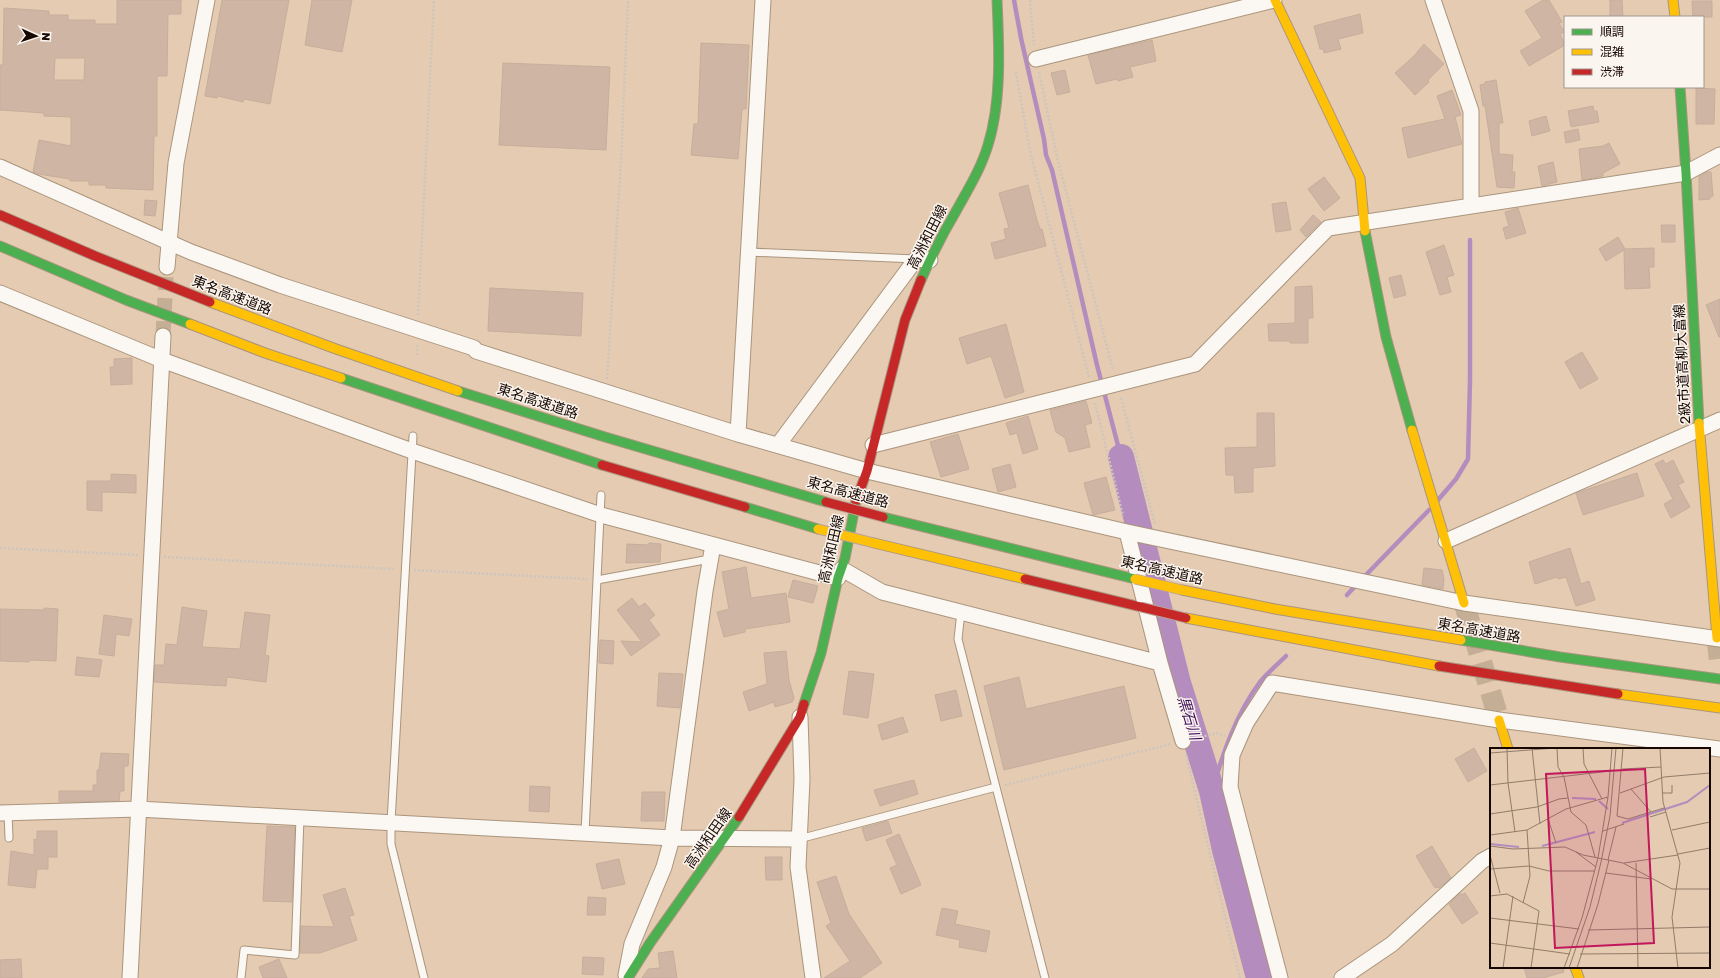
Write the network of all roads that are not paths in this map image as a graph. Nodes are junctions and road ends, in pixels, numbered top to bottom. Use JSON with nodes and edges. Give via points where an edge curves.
{"nodes":[{"id":1,"x":207,"y":0,"type":"edge"},
{"id":2,"x":763,"y":0,"type":"edge"},
{"id":3,"x":997,"y":0,"type":"edge"},
{"id":4,"x":1274,"y":0,"type":"edge"},
{"id":5,"x":1432,"y":0,"type":"edge"},
{"id":6,"x":1673,"y":0,"type":"edge"},
{"id":7,"x":1675,"y":16,"type":"edge"},
{"id":8,"x":1036,"y":59,"type":"road end"},
{"id":9,"x":1680,"y":88,"type":"edge"},
{"id":10,"x":1720,"y":155,"type":"edge"},
{"id":11,"x":0,"y":167,"type":"edge"},
{"id":12,"x":1686,"y":173,"type":"junction"},
{"id":13,"x":1471,"y":205,"type":"junction"},
{"id":14,"x":0,"y":215,"type":"edge"},
{"id":15,"x":1363,"y":221,"type":"junction"},
{"id":16,"x":169,"y":242,"type":"junction"},
{"id":17,"x":0,"y":246,"type":"edge"},
{"id":18,"x":749,"y":252,"type":"junction"},
{"id":19,"x":923,"y":260,"type":"junction"},
{"id":20,"x":167,"y":267,"type":"tunnel mouth"},
{"id":21,"x":0,"y":293,"type":"edge"},
{"id":22,"x":163,"y":336,"type":"tunnel mouth"},
{"id":23,"x":162,"y":360,"type":"junction"},
{"id":24,"x":1720,"y":420,"type":"edge"},
{"id":25,"x":1699,"y":429,"type":"junction"},
{"id":26,"x":738,"y":434,"type":"junction"},
{"id":27,"x":413,"y":436,"type":"dead end"},
{"id":28,"x":778,"y":445,"type":"junction"},
{"id":29,"x":873,"y":445,"type":"junction"},
{"id":30,"x":412,"y":451,"type":"junction"},
{"id":31,"x":867,"y":471,"type":"junction"},
{"id":32,"x":601,"y":495,"type":"dead end"},
{"id":33,"x":601,"y":515,"type":"junction"},
{"id":34,"x":1129,"y":533,"type":"junction"},
{"id":35,"x":1446,"y":541,"type":"junction"},
{"id":36,"x":712,"y":552,"type":"junction"},
{"id":37,"x":840,"y":573,"type":"junction"},
{"id":38,"x":597,"y":580,"type":"junction"},
{"id":39,"x":1464,"y":603,"type":"junction"},
{"id":40,"x":961,"y":612,"type":"junction"},
{"id":41,"x":1719,"y":639,"type":"edge"},
{"id":42,"x":1160,"y":662,"type":"junction"},
{"id":43,"x":1720,"y":679,"type":"edge"},
{"id":44,"x":1720,"y":708,"type":"edge"},
{"id":45,"x":800,"y":717,"type":"junction"},
{"id":46,"x":1499,"y":720,"type":"junction"},
{"id":47,"x":1183,"y":741,"type":"road end"},
{"id":48,"x":1508,"y":748,"type":"edge"},
{"id":49,"x":1720,"y":749,"type":"edge"},
{"id":50,"x":996,"y":787,"type":"junction"},
{"id":51,"x":138,"y":809,"type":"junction"},
{"id":52,"x":4,"y":813,"type":"edge"},
{"id":53,"x":300,"y":818,"type":"junction"},
{"id":54,"x":391,"y":822,"type":"junction"},
{"id":55,"x":585,"y":833,"type":"junction"},
{"id":56,"x":9,"y":838,"type":"dead end"},
{"id":57,"x":672,"y":838,"type":"junction"},
{"id":58,"x":726,"y":838,"type":"junction"},
{"id":59,"x":799,"y":839,"type":"junction"},
{"id":60,"x":1490,"y":857,"type":"edge"},
{"id":61,"x":1575,"y":968,"type":"edge"},
{"id":62,"x":130,"y":978,"type":"edge"},
{"id":63,"x":241,"y":978,"type":"edge"},
{"id":64,"x":424,"y":978,"type":"edge"},
{"id":65,"x":627,"y":978,"type":"edge"},
{"id":66,"x":813,"y":978,"type":"edge"},
{"id":67,"x":1045,"y":978,"type":"edge"},
{"id":68,"x":1280,"y":978,"type":"edge"},
{"id":69,"x":1342,"y":978,"type":"edge"},
{"id":70,"x":1579,"y":978,"type":"edge"}],
"edges":[{"from":1,"to":16,"type":"street","via":[[176,163]]},
{"from":2,"to":18,"type":"street"},
{"from":3,"to":19,"type":"main road","name":"高洲和田線","via":[[999,44],[995,114],[988,145],[975,177],[940,239]]},
{"from":4,"to":8,"type":"street"},
{"from":4,"to":15,"type":"main road","via":[[1360,178]]},
{"from":5,"to":13,"type":"street","via":[[1472,111]]},
{"from":6,"to":7,"type":"main road"},
{"from":9,"to":12,"type":"main road","name":"2級市道高柳大富線"},
{"from":10,"to":12,"type":"street"},
{"from":11,"to":16,"type":"street"},
{"from":12,"to":13,"type":"street"},
{"from":12,"to":25,"type":"main road","name":"2級市道高柳大富線"},
{"from":13,"to":15,"type":"street"},
{"from":14,"to":43,"type":"main road","name":"東名高速道路","bridge":true,"via":[[224,307],[385,367],[826,502],[996,546],[1275,609],[1560,657]]},
{"from":15,"to":29,"type":"street","via":[[1328,228],[1195,364]]},
{"from":15,"to":35,"type":"main road","via":[[1386,337]]},
{"from":16,"to":20,"type":"street"},
{"from":16,"to":26,"type":"street","via":[[280,285],[474,348],[476,351]]},
{"from":17,"to":44,"type":"main road","bridge":true,"via":[[126,300],[272,356],[573,456],[818,529],[1186,618],[1269,635],[1556,686]]},
{"from":18,"to":19,"type":"lane"},
{"from":18,"to":26,"type":"street"},
{"from":19,"to":28,"type":"street"},
{"from":19,"to":29,"type":"main road","name":"高洲和田線"},
{"from":21,"to":23,"type":"street"},
{"from":22,"to":23,"type":"street"},
{"from":23,"to":30,"type":"street"},
{"from":23,"to":51,"type":"street"},
{"from":24,"to":25,"type":"street"},
{"from":25,"to":35,"type":"street"},
{"from":25,"to":41,"type":"main road","name":"2級市道高柳大富線"},
{"from":26,"to":28,"type":"street"},
{"from":27,"to":30,"type":"lane"},
{"from":28,"to":31,"type":"street"},
{"from":29,"to":31,"type":"main road","name":"高洲和田線"},
{"from":30,"to":33,"type":"street"},
{"from":30,"to":54,"type":"lane"},
{"from":31,"to":34,"type":"street"},
{"from":31,"to":37,"type":"main road","name":"高洲和田線","via":[[858,495]]},
{"from":32,"to":33,"type":"lane"},
{"from":33,"to":36,"type":"street"},
{"from":33,"to":38,"type":"lane"},
{"from":34,"to":39,"type":"street"},
{"from":34,"to":42,"type":"street"},
{"from":35,"to":39,"type":"main road"},
{"from":36,"to":37,"type":"street"},
{"from":36,"to":38,"type":"lane"},
{"from":36,"to":57,"type":"street"},
{"from":37,"to":40,"type":"street","via":[[882,592]]},
{"from":37,"to":45,"type":"main road","name":"高洲和田線","via":[[821,653]]},
{"from":38,"to":55,"type":"lane"},
{"from":39,"to":41,"type":"street"},
{"from":40,"to":42,"type":"street"},
{"from":40,"to":50,"type":"lane","via":[[958,639]]},
{"from":42,"to":47,"type":"street"},
{"from":45,"to":58,"type":"main road","name":"高洲和田線"},
{"from":45,"to":59,"type":"street","via":[[802,779]]},
{"from":46,"to":48,"type":"main road"},
{"from":46,"to":49,"type":"street"},
{"from":46,"to":68,"type":"street","via":[[1272,682],[1246,723],[1232,755],[1230,787]]},
{"from":50,"to":59,"type":"lane"},
{"from":50,"to":67,"type":"lane"},
{"from":51,"to":52,"type":"street"},
{"from":51,"to":53,"type":"street"},
{"from":51,"to":62,"type":"street"},
{"from":52,"to":56,"type":"lane"},
{"from":53,"to":54,"type":"street"},
{"from":53,"to":63,"type":"lane","via":[[295,955],[244,950]]},
{"from":54,"to":55,"type":"street"},
{"from":54,"to":64,"type":"lane","via":[[391,844]]},
{"from":55,"to":57,"type":"street"},
{"from":57,"to":58,"type":"street"},
{"from":57,"to":65,"type":"street","via":[[664,867],[632,944]]},
{"from":58,"to":59,"type":"street"},
{"from":58,"to":65,"type":"main road","name":"高洲和田線"},
{"from":59,"to":66,"type":"street","via":[[798,867]]},
{"from":60,"to":69,"type":"street","via":[[1482,861],[1392,944]]},
{"from":61,"to":70,"type":"main road"}]}
